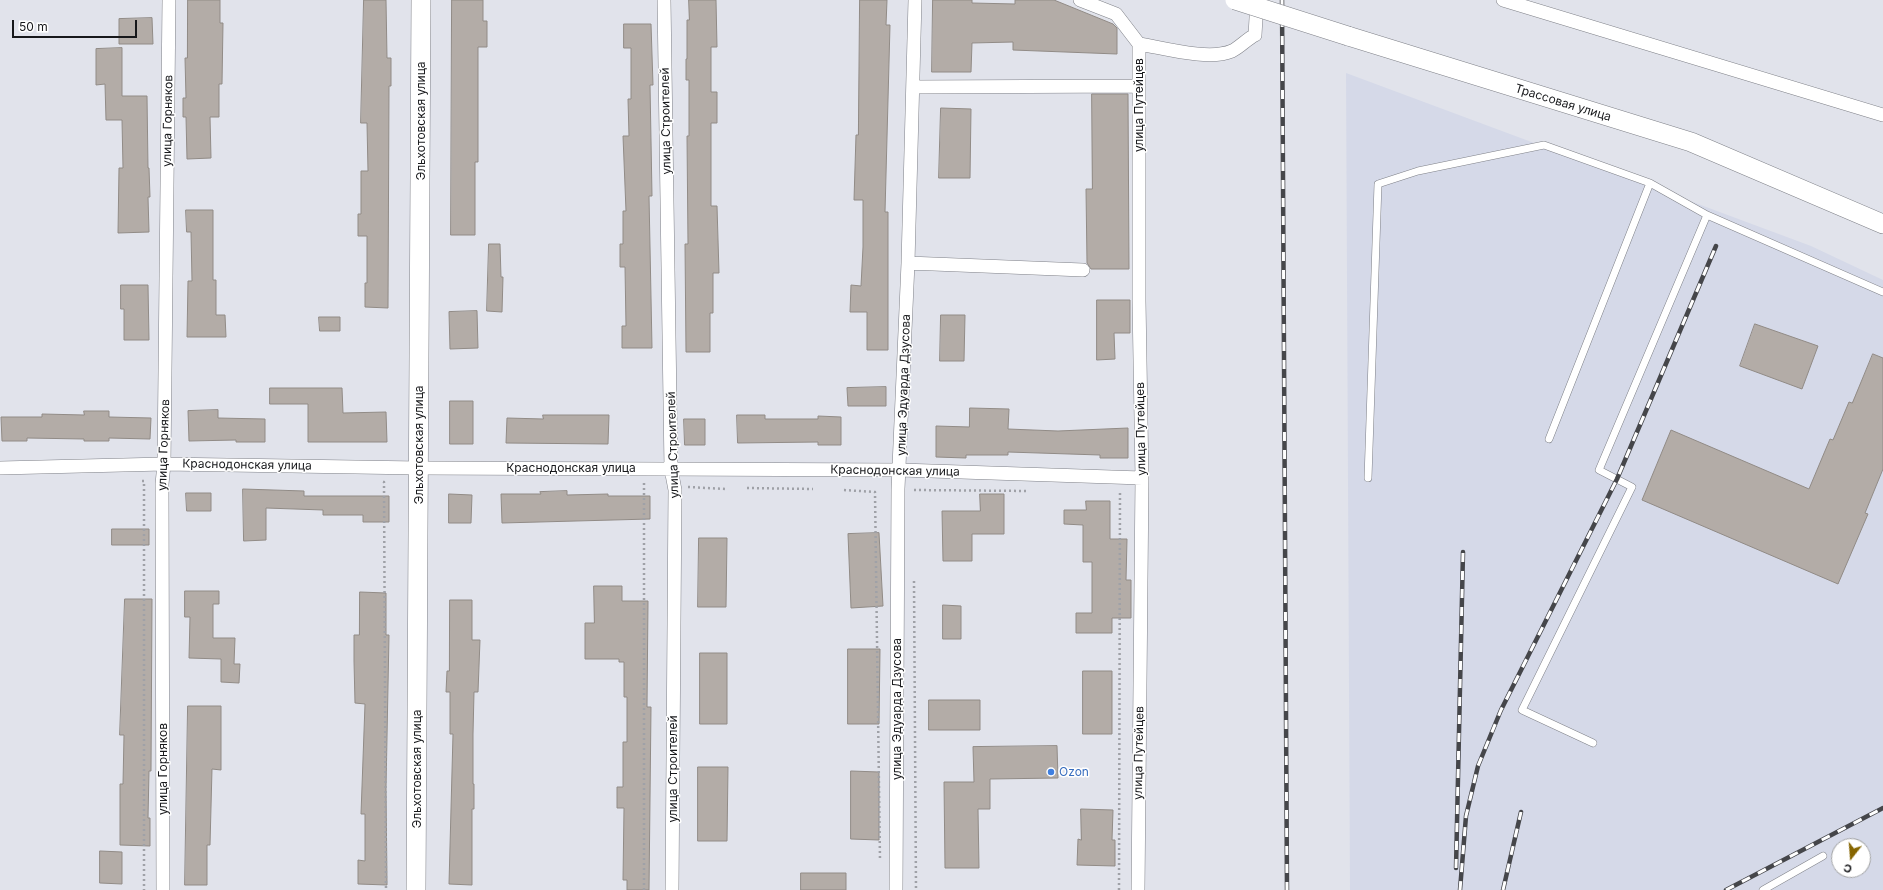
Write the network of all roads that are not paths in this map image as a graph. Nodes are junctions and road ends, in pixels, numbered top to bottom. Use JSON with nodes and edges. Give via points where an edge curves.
{"nodes":[{"id":1,"x":169,"y":0,"type":"edge"},
{"id":2,"x":421,"y":0,"type":"edge"},
{"id":3,"x":664,"y":0,"type":"edge"},
{"id":4,"x":916,"y":0,"type":"edge"},
{"id":5,"x":1080,"y":0,"type":"edge"},
{"id":6,"x":1235,"y":0,"type":"edge"},
{"id":7,"x":1257,"y":0,"type":"edge"},
{"id":8,"x":1503,"y":0,"type":"edge"},
{"id":9,"x":1139,"y":44,"type":"junction"},
{"id":10,"x":1139,"y":86,"type":"junction"},
{"id":11,"x":914,"y":87,"type":"junction"},
{"id":12,"x":1883,"y":115,"type":"edge"},
{"id":13,"x":1650,"y":183,"type":"junction"},
{"id":14,"x":1707,"y":215,"type":"junction"},
{"id":15,"x":1883,"y":224,"type":"edge"},
{"id":16,"x":908,"y":263,"type":"junction"},
{"id":17,"x":1083,"y":270,"type":"dead end"},
{"id":18,"x":1883,"y":292,"type":"edge"},
{"id":19,"x":1549,"y":439,"type":"dead end"},
{"id":20,"x":164,"y":464,"type":"junction"},
{"id":21,"x":0,"y":468,"type":"edge"},
{"id":22,"x":419,"y":468,"type":"junction"},
{"id":23,"x":671,"y":469,"type":"junction"},
{"id":24,"x":901,"y":470,"type":"junction"},
{"id":25,"x":1142,"y":478,"type":"junction"},
{"id":26,"x":1368,"y":478,"type":"dead end"},
{"id":27,"x":1593,"y":743,"type":"dead end"},
{"id":28,"x":1823,"y":856,"type":"dead end"},
{"id":29,"x":163,"y":890,"type":"edge"},
{"id":30,"x":416,"y":890,"type":"edge"},
{"id":31,"x":672,"y":890,"type":"edge"},
{"id":32,"x":896,"y":890,"type":"edge"},
{"id":33,"x":1138,"y":890,"type":"edge"},
{"id":34,"x":1763,"y":890,"type":"edge"}],
"edges":[{"from":1,"to":20,"type":"street","name":"улица Горняков"},
{"from":2,"to":22,"type":"street","name":"Эльхотовская улица"},
{"from":3,"to":23,"type":"street","name":"улица Строителей"},
{"from":4,"to":11,"type":"street","name":"улица Эдуарда Дзусова"},
{"from":5,"to":9,"type":"street","name":"улица Путейцев","via":[[1116,14]]},
{"from":6,"to":15,"type":"street","name":"Трассовая улица","bridge":true,"via":[[1691,142]]},
{"from":7,"to":9,"type":"street","via":[[1255,35],[1232,51],[1203,54]]},
{"from":8,"to":12,"type":"street"},
{"from":9,"to":10,"type":"street","name":"улица Путейцев"},
{"from":10,"to":11,"type":"street"},
{"from":10,"to":25,"type":"street","name":"улица Путейцев"},
{"from":11,"to":16,"type":"street","name":"улица Эдуарда Дзусова"},
{"from":13,"to":14,"type":"lane"},
{"from":13,"to":19,"type":"lane"},
{"from":13,"to":26,"type":"lane","via":[[1544,144],[1418,171],[1378,184]]},
{"from":14,"to":18,"type":"lane"},
{"from":14,"to":27,"type":"lane","via":[[1599,470],[1632,487],[1522,710]]},
{"from":16,"to":17,"type":"street"},
{"from":16,"to":24,"type":"street","name":"улица Эдуарда Дзусова"},
{"from":20,"to":21,"type":"street","name":"Краснодонская улица"},
{"from":20,"to":22,"type":"street","name":"Краснодонская улица"},
{"from":20,"to":29,"type":"street","name":"улица Горняков"},
{"from":22,"to":23,"type":"street","name":"Краснодонская улица"},
{"from":22,"to":30,"type":"street","name":"Эльхотовская улица"},
{"from":23,"to":24,"type":"street","name":"Краснодонская улица"},
{"from":23,"to":31,"type":"street","name":"улица Строителей","via":[[675,490]]},
{"from":24,"to":25,"type":"street","name":"Краснодонская улица"},
{"from":24,"to":32,"type":"street","name":"улица Эдуарда Дзусова","via":[[898,496]]},
{"from":25,"to":33,"type":"street","name":"улица Путейцев"},
{"from":28,"to":34,"type":"lane"}]}
